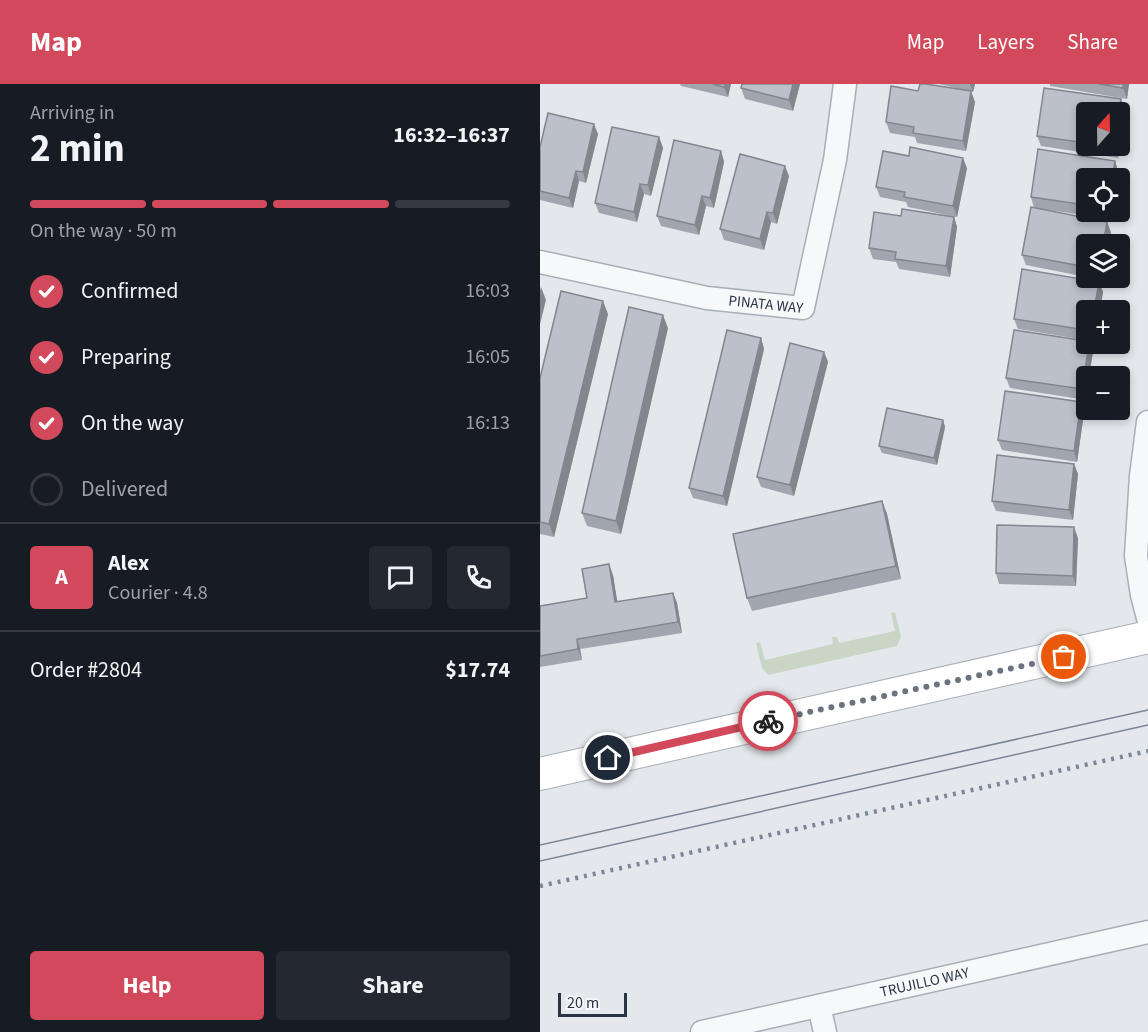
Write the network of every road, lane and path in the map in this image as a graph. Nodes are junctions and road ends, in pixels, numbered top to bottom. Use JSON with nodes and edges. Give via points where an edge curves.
{"nodes":[{"id":1,"x":845,"y":84,"type":"edge"},
{"id":2,"x":540,"y":262,"type":"edge"},
{"id":3,"x":1148,"y":422,"type":"edge"},
{"id":4,"x":1148,"y":618,"type":"edge"},
{"id":5,"x":1148,"y":637,"type":"edge"},
{"id":6,"x":540,"y":774,"type":"edge"},
{"id":7,"x":1148,"y":932,"type":"edge"},
{"id":8,"x":819,"y":1006,"type":"junction"},
{"id":9,"x":702,"y":1032,"type":"edge"},
{"id":10,"x":825,"y":1032,"type":"edge"}],
"edges":[{"from":1,"to":2,"type":"street","name":"PINATA WAY","via":[[835,160],[803,308],[707,298]]},
{"from":3,"to":4,"type":"street","via":[[1136,556]]},
{"from":5,"to":6,"type":"main road"},
{"from":7,"to":8,"type":"street","name":"TRUJILLO WAY"},
{"from":8,"to":9,"type":"street","name":"TRUJILLO WAY"},
{"from":8,"to":10,"type":"street"}]}
